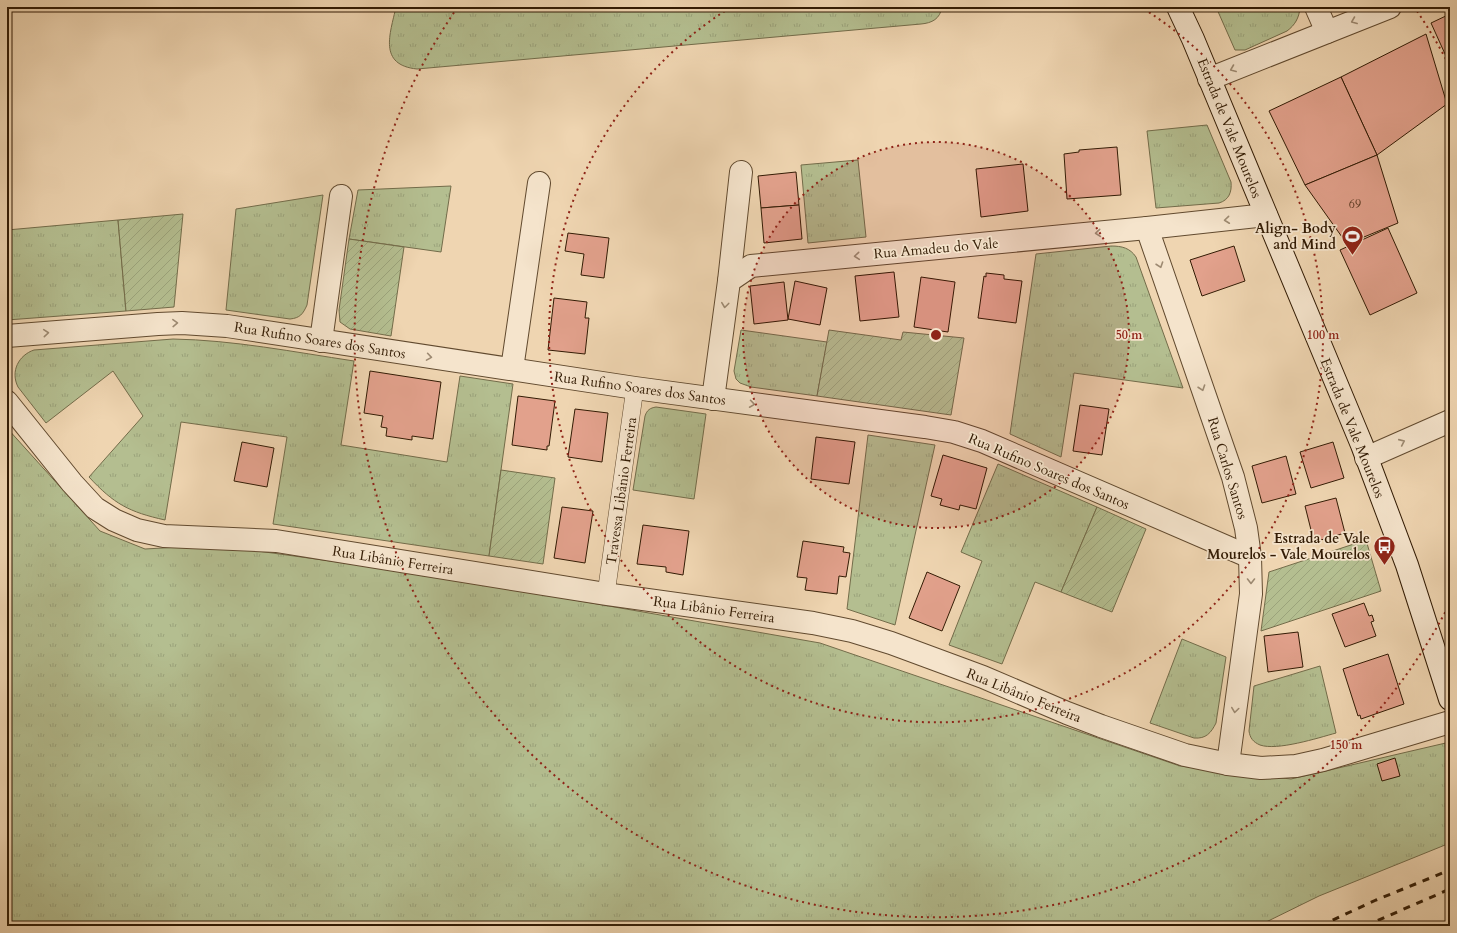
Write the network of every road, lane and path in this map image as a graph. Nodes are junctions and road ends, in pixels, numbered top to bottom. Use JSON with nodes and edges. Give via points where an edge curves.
{"nodes":[{"id":1,"x":1178,"y":7,"type":"edge"},
{"id":2,"x":1316,"y":7,"type":"edge"},
{"id":3,"x":1390,"y":7,"type":"edge"},
{"id":4,"x":1327,"y":32,"type":"junction"},
{"id":5,"x":1209,"y":79,"type":"junction"},
{"id":6,"x":741,"y":172,"type":"dead end"},
{"id":7,"x":539,"y":183,"type":"dead end"},
{"id":8,"x":341,"y":196,"type":"dead end"},
{"id":9,"x":1266,"y":215,"type":"junction"},
{"id":10,"x":1147,"y":228,"type":"junction"},
{"id":11,"x":728,"y":281,"type":"junction"},
{"id":12,"x":7,"y":336,"type":"edge"},
{"id":13,"x":321,"y":341,"type":"junction"},
{"id":14,"x":512,"y":369,"type":"junction"},
{"id":15,"x":635,"y":388,"type":"junction"},
{"id":16,"x":713,"y":399,"type":"junction"},
{"id":17,"x":7,"y":402,"type":"edge"},
{"id":18,"x":1450,"y":421,"type":"edge"},
{"id":19,"x":1366,"y":458,"type":"junction"},
{"id":20,"x":1250,"y":557,"type":"junction"},
{"id":21,"x":606,"y":594,"type":"junction"},
{"id":22,"x":1450,"y":699,"type":"edge"},
{"id":23,"x":1450,"y":722,"type":"edge"},
{"id":24,"x":1228,"y":764,"type":"junction"}],
"edges":[{"from":1,"to":5,"type":"street","name":"Estrada de Vale Mourelos"},
{"from":2,"to":4,"type":"street"},
{"from":3,"to":4,"type":"street","one_way":true},
{"from":4,"to":5,"type":"street","one_way":true},
{"from":5,"to":9,"type":"street","name":"Estrada de Vale Mourelos"},
{"from":6,"to":11,"type":"street"},
{"from":7,"to":14,"type":"street"},
{"from":8,"to":13,"type":"street"},
{"from":9,"to":10,"type":"street","name":"Rua Amadeu do Vale","one_way":true},
{"from":9,"to":19,"type":"street","name":"Estrada de Vale Mourelos"},
{"from":10,"to":11,"type":"street","name":"Rua Amadeu do Vale","one_way":true,"via":[[751,266]]},
{"from":10,"to":20,"type":"street","name":"Rua Carlos Santos","one_way":true,"via":[[1233,477],[1246,528]]},
{"from":11,"to":16,"type":"street","one_way":true},
{"from":12,"to":13,"type":"street","name":"Rua Rufino Soares dos Santos","one_way":true,"via":[[182,323],[227,326]]},
{"from":13,"to":14,"type":"street","name":"Rua Rufino Soares dos Santos","one_way":true},
{"from":14,"to":15,"type":"street","name":"Rua Rufino Soares dos Santos"},
{"from":15,"to":16,"type":"street","name":"Rua Rufino Soares dos Santos"},
{"from":15,"to":21,"type":"street","name":"Travessa Libânio Ferreira"},
{"from":16,"to":20,"type":"street","name":"Rua Rufino Soares dos Santos","one_way":true,"via":[[917,426],[982,440]]},
{"from":17,"to":21,"type":"street","name":"Rua Libânio Ferreira","via":[[95,508],[136,530],[164,536],[291,543]]},
{"from":19,"to":18,"type":"street","one_way":true},
{"from":19,"to":22,"type":"street","name":"Estrada de Vale Mourelos","via":[[1405,559]]},
{"from":20,"to":24,"type":"street","name":"Rua Carlos Santos","one_way":true,"via":[[1251,594]]},
{"from":21,"to":24,"type":"street","name":"Rua Libânio Ferreira","via":[[813,623],[852,631],[984,677],[1101,726],[1185,755]]},
{"from":23,"to":24,"type":"street","name":"Rua Libânio Ferreira","via":[[1296,766],[1261,768]]}]}
